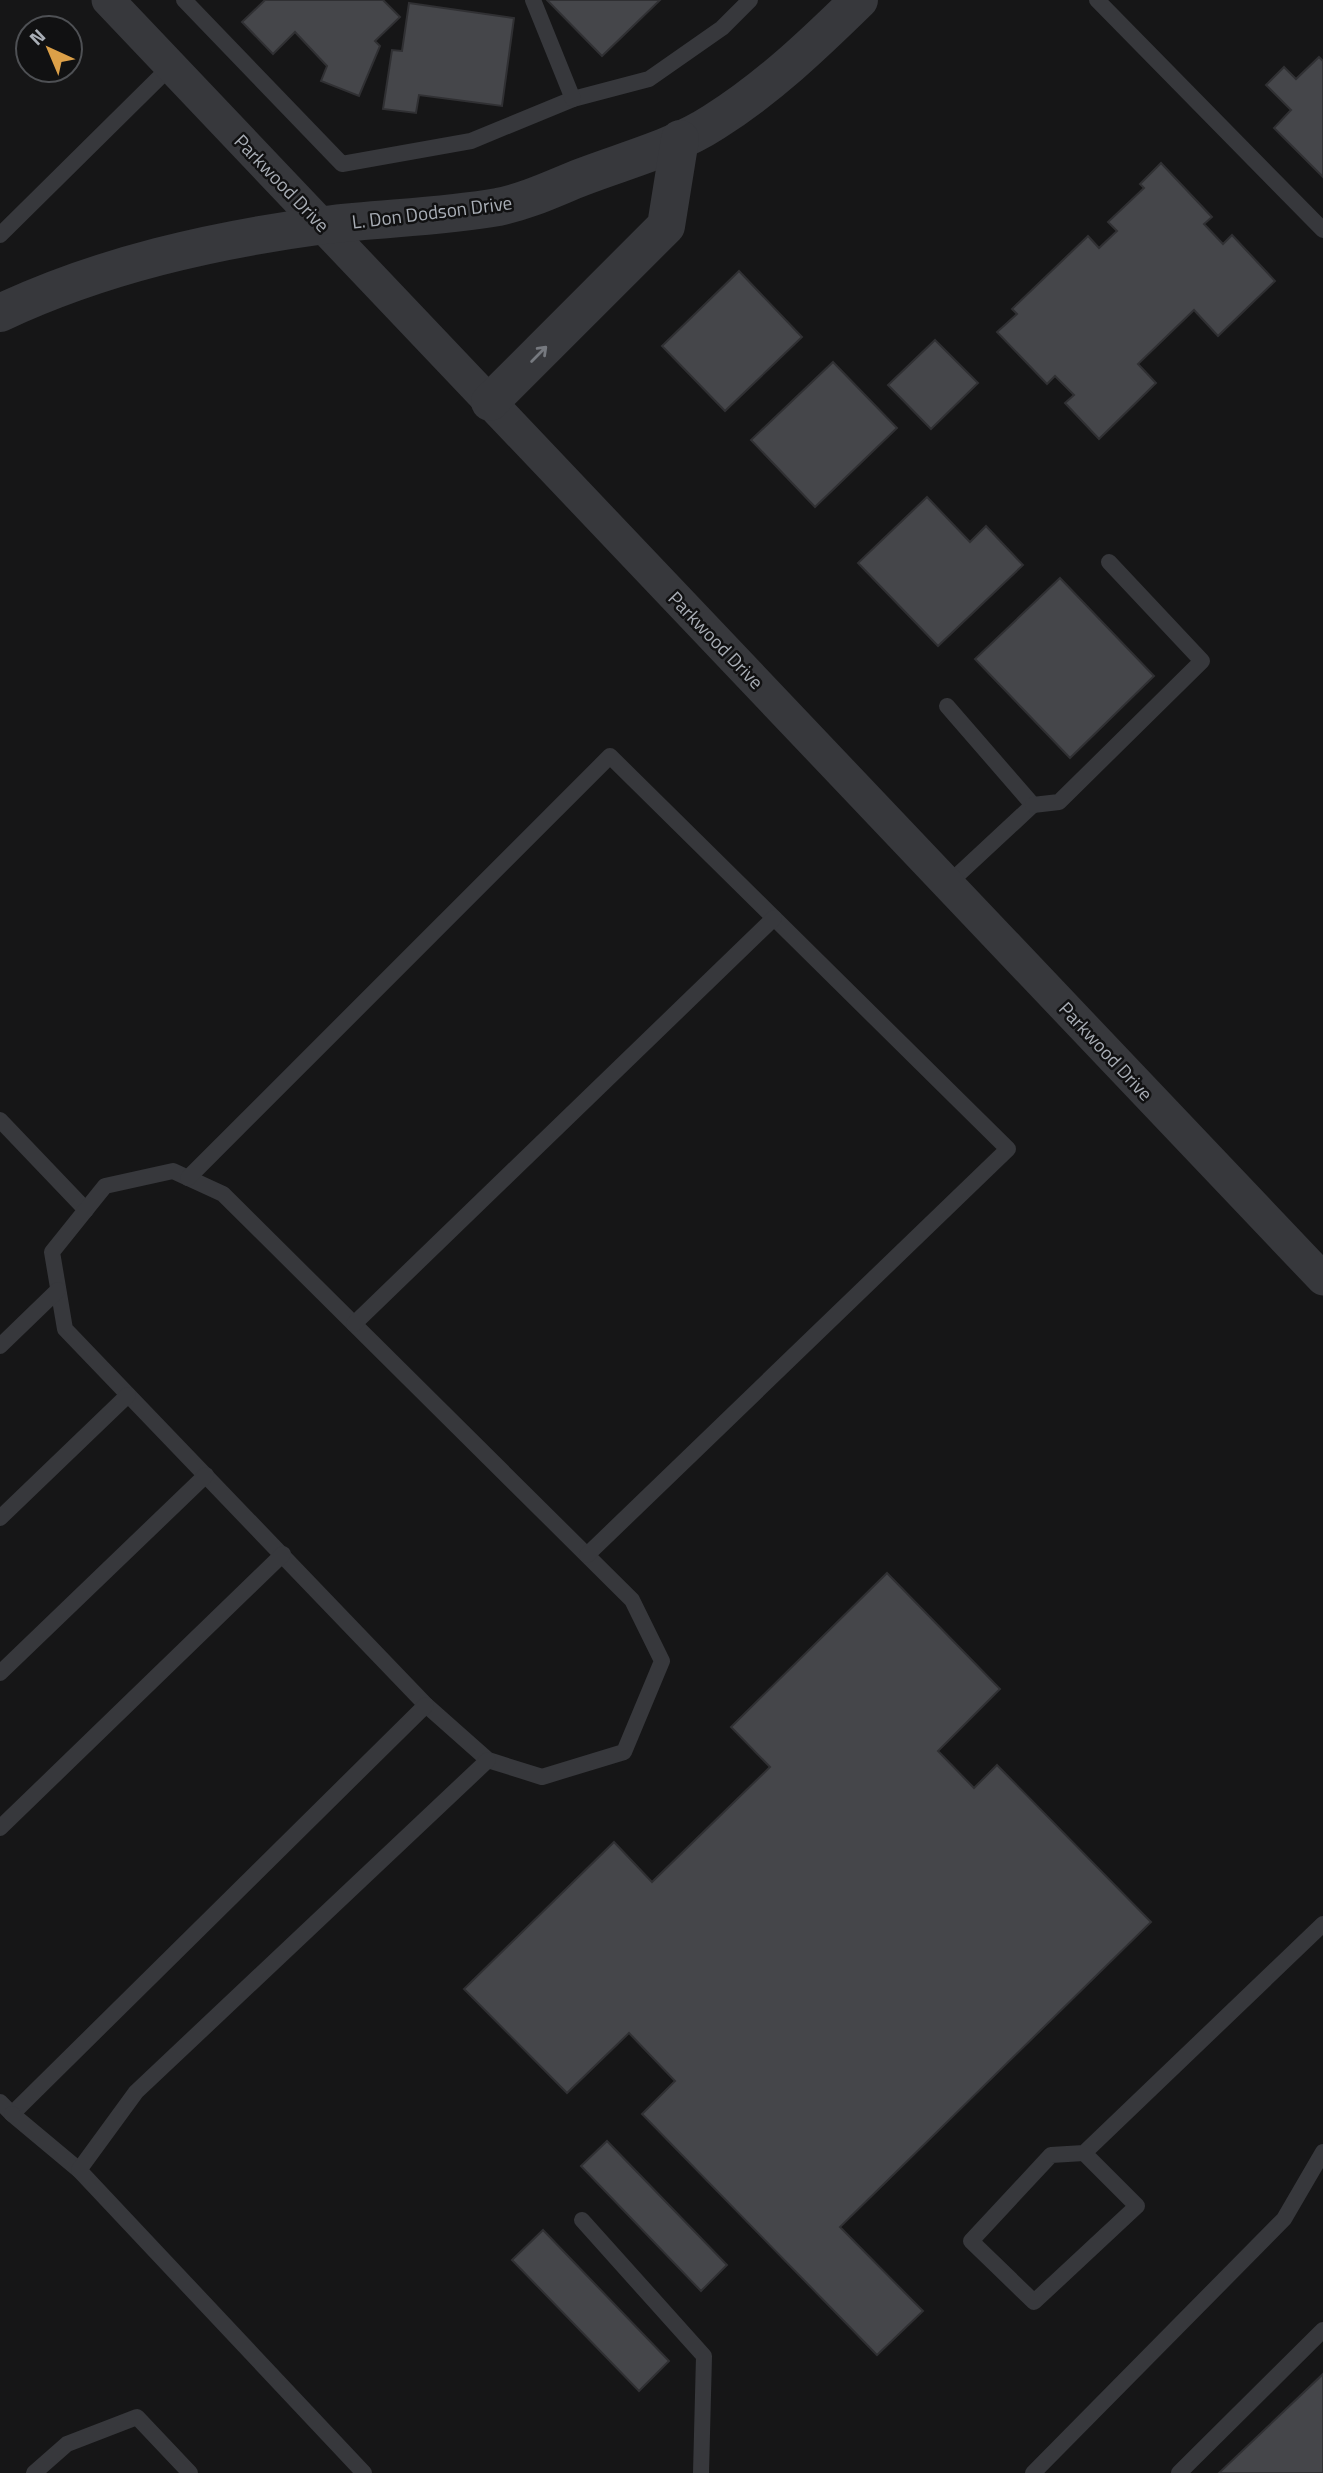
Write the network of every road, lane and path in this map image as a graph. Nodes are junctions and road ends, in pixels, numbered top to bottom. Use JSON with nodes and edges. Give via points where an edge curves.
{"nodes":[{"id":1,"x":108,"y":0,"type":"edge"},
{"id":2,"x":184,"y":0,"type":"edge"},
{"id":3,"x":533,"y":0,"type":"edge"},
{"id":4,"x":750,"y":0,"type":"edge"},
{"id":5,"x":859,"y":0,"type":"edge"},
{"id":6,"x":1097,"y":0,"type":"edge"},
{"id":7,"x":171,"y":66,"type":"junction"},
{"id":8,"x":573,"y":99,"type":"junction"},
{"id":9,"x":680,"y":139,"type":"junction"},
{"id":10,"x":323,"y":225,"type":"junction"},
{"id":11,"x":1323,"y":230,"type":"edge"},
{"id":12,"x":0,"y":235,"type":"edge"},
{"id":13,"x":0,"y":313,"type":"edge"},
{"id":14,"x":490,"y":402,"type":"junction"},
{"id":15,"x":1110,"y":562,"type":"dead end"},
{"id":16,"x":947,"y":706,"type":"dead end"},
{"id":17,"x":1033,"y":805,"type":"junction"},
{"id":18,"x":948,"y":884,"type":"junction"},
{"id":19,"x":774,"y":918,"type":"junction"},
{"id":20,"x":0,"y":1120,"type":"edge"},
{"id":21,"x":188,"y":1178,"type":"junction"},
{"id":22,"x":86,"y":1210,"type":"junction"},
{"id":23,"x":1323,"y":1279,"type":"edge"},
{"id":24,"x":58,"y":1290,"type":"junction"},
{"id":25,"x":354,"y":1324,"type":"junction"},
{"id":26,"x":0,"y":1346,"type":"edge"},
{"id":27,"x":128,"y":1395,"type":"junction"},
{"id":28,"x":206,"y":1475,"type":"junction"},
{"id":29,"x":0,"y":1518,"type":"edge"},
{"id":30,"x":284,"y":1554,"type":"junction"},
{"id":31,"x":587,"y":1555,"type":"junction"},
{"id":32,"x":0,"y":1673,"type":"edge"},
{"id":33,"x":426,"y":1705,"type":"junction"},
{"id":34,"x":488,"y":1760,"type":"junction"},
{"id":35,"x":0,"y":1828,"type":"edge"},
{"id":36,"x":1323,"y":1924,"type":"edge"},
{"id":37,"x":6,"y":2108,"type":"edge"},
{"id":38,"x":1323,"y":2152,"type":"edge"},
{"id":39,"x":1084,"y":2153,"type":"junction"},
{"id":40,"x":79,"y":2170,"type":"junction"},
{"id":41,"x":582,"y":2220,"type":"dead end"},
{"id":42,"x":1323,"y":2330,"type":"edge"},
{"id":43,"x":34,"y":2473,"type":"edge"},
{"id":44,"x":190,"y":2473,"type":"edge"},
{"id":45,"x":364,"y":2473,"type":"edge"},
{"id":46,"x":701,"y":2473,"type":"edge"},
{"id":47,"x":1033,"y":2473,"type":"edge"},
{"id":48,"x":1179,"y":2473,"type":"edge"}],
"edges":[{"from":1,"to":7,"type":"street","name":"Parkwood Drive"},
{"from":2,"to":8,"type":"lane","via":[[342,164],[471,141]]},
{"from":3,"to":8,"type":"lane"},
{"from":4,"to":8,"type":"lane","via":[[722,28],[649,79]]},
{"from":5,"to":9,"type":"street","name":"L. Don Dodson Drive","via":[[793,64],[712,124]]},
{"from":6,"to":11,"type":"lane"},
{"from":7,"to":10,"type":"street","name":"Parkwood Drive"},
{"from":7,"to":12,"type":"lane"},
{"from":9,"to":10,"type":"street","name":"L. Don Dodson Drive","via":[[533,198],[497,207]]},
{"from":14,"to":9,"type":"street","one_way":true,"via":[[666,226]]},
{"from":10,"to":13,"type":"street","name":"L. Don Dodson Drive","via":[[134,261],[58,285]]},
{"from":10,"to":14,"type":"street","name":"Parkwood Drive"},
{"from":14,"to":18,"type":"street","name":"Parkwood Drive"},
{"from":15,"to":17,"type":"lane","via":[[1202,661],[1059,802]]},
{"from":16,"to":17,"type":"lane"},
{"from":17,"to":18,"type":"lane"},
{"from":18,"to":23,"type":"street","name":"Parkwood Drive"},
{"from":19,"to":21,"type":"lane","via":[[610,757]]},
{"from":19,"to":25,"type":"lane"},
{"from":19,"to":31,"type":"lane","via":[[1009,1149]]},
{"from":20,"to":22,"type":"lane"},
{"from":21,"to":22,"type":"lane","via":[[173,1171],[105,1186]]},
{"from":21,"to":25,"type":"lane","via":[[223,1194]]},
{"from":22,"to":24,"type":"lane","via":[[51,1252]]},
{"from":24,"to":26,"type":"lane"},
{"from":24,"to":27,"type":"lane","via":[[65,1329]]},
{"from":25,"to":31,"type":"lane"},
{"from":27,"to":28,"type":"lane"},
{"from":27,"to":29,"type":"lane"},
{"from":28,"to":30,"type":"lane"},
{"from":28,"to":32,"type":"lane"},
{"from":30,"to":33,"type":"lane"},
{"from":30,"to":35,"type":"lane"},
{"from":31,"to":34,"type":"lane","via":[[632,1600],[662,1661],[624,1752],[542,1777]]},
{"from":33,"to":34,"type":"lane"},
{"from":33,"to":37,"type":"lane"},
{"from":34,"to":40,"type":"lane","via":[[136,2092]]},
{"from":36,"to":39,"type":"lane"},
{"from":37,"to":40,"type":"lane"},
{"from":38,"to":47,"type":"lane","via":[[1284,2219]]},
{"from":39,"to":39,"type":"lane","via":[[1051,2155],[971,2241],[1034,2302],[1137,2206]]},
{"from":40,"to":45,"type":"lane"},
{"from":41,"to":46,"type":"lane","via":[[704,2356]]},
{"from":42,"to":48,"type":"lane"},
{"from":43,"to":44,"type":"lane","via":[[67,2444],[137,2417]]}]}
